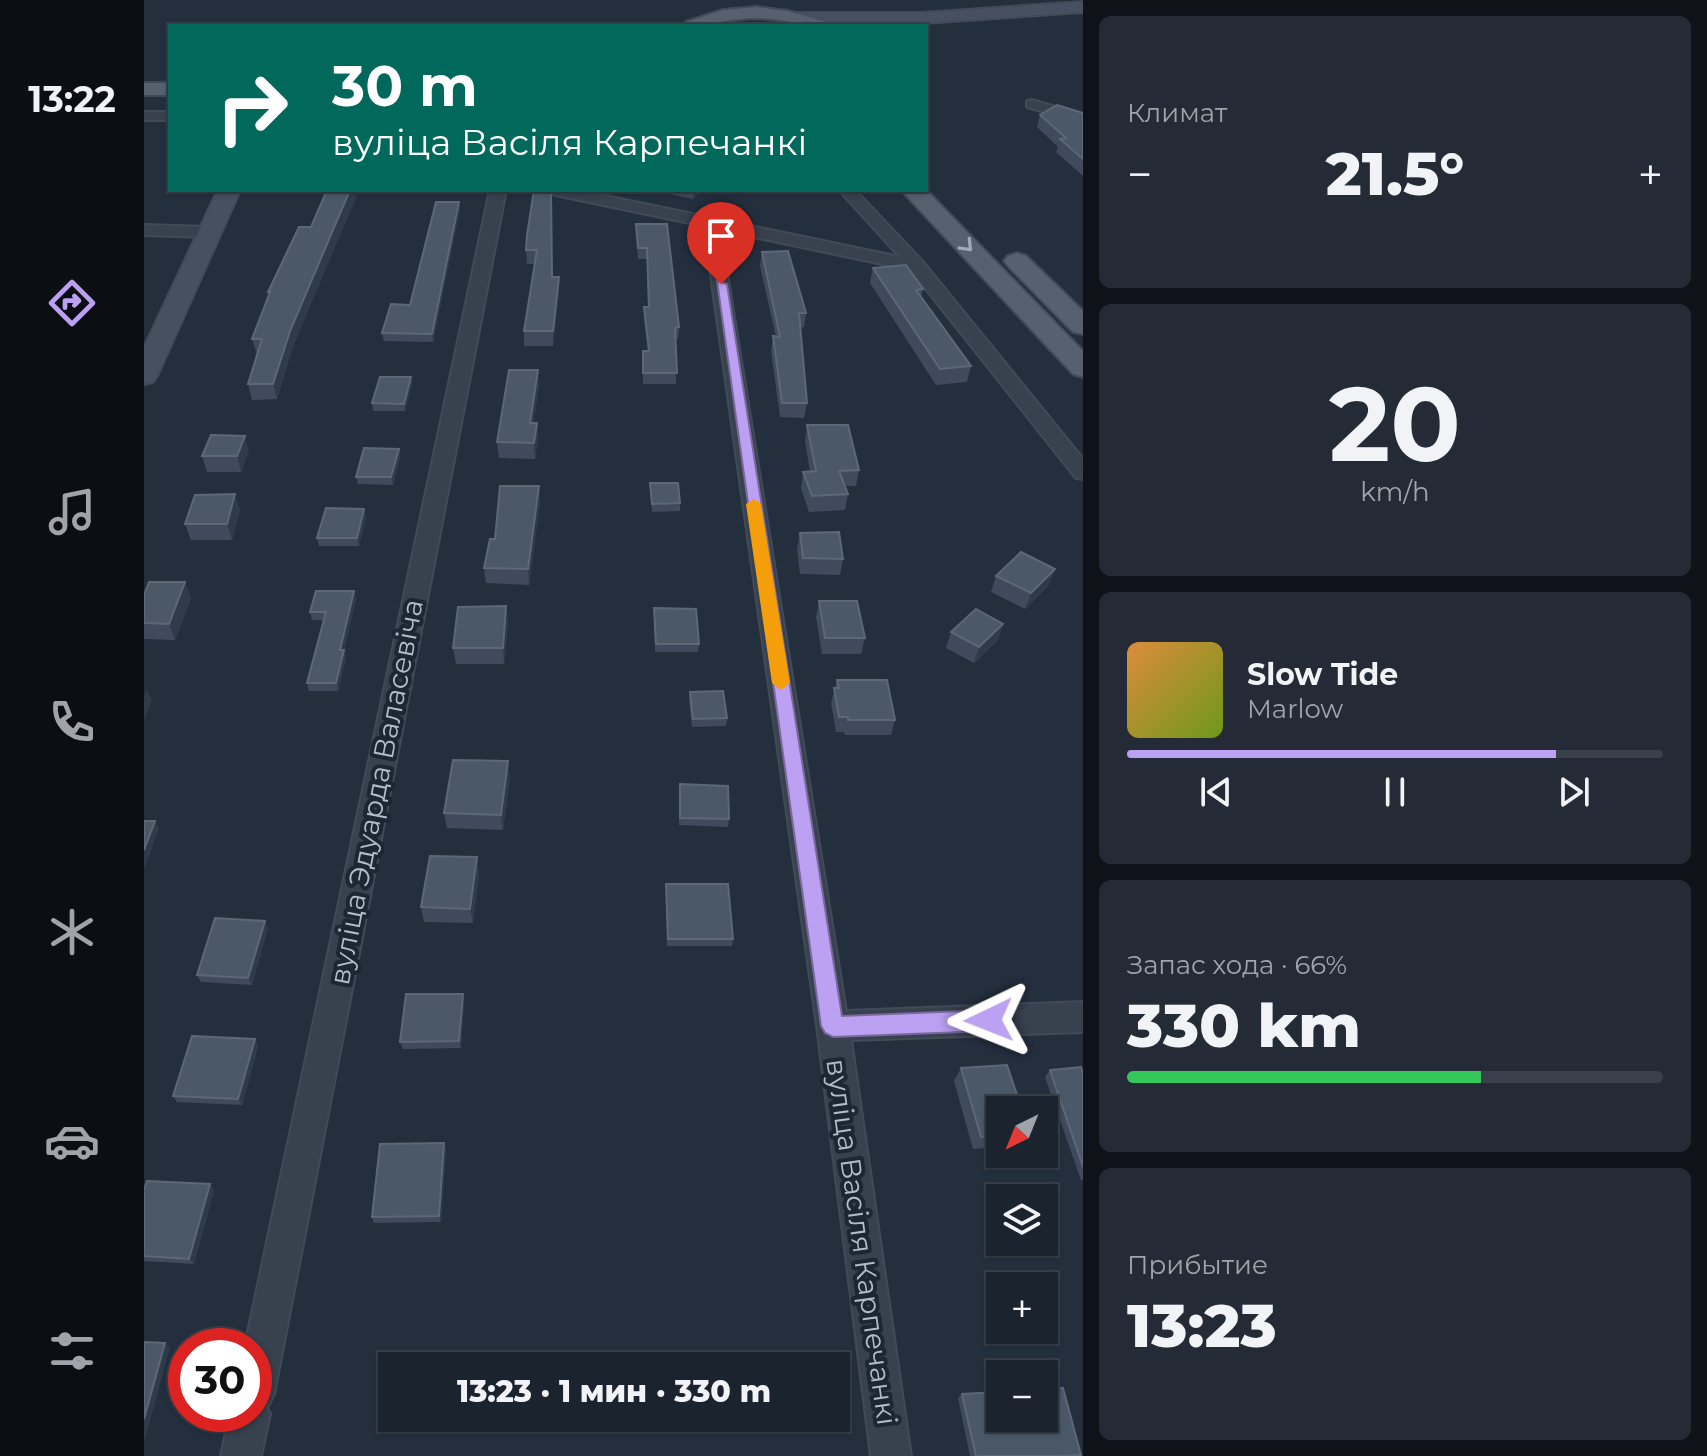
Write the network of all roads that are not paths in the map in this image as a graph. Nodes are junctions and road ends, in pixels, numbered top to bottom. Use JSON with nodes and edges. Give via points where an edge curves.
{"nodes":[{"id":1,"x":733,"y":0,"type":"edge"},
{"id":2,"x":1083,"y":7,"type":"edge"},
{"id":3,"x":1083,"y":14,"type":"edge"},
{"id":4,"x":788,"y":17,"type":"junction"},
{"id":5,"x":691,"y":20,"type":"edge"},
{"id":6,"x":811,"y":24,"type":"edge"},
{"id":7,"x":928,"y":26,"type":"edge"},
{"id":8,"x":144,"y":89,"type":"edge"},
{"id":9,"x":168,"y":89,"type":"edge"},
{"id":10,"x":1032,"y":104,"type":"dead end"},
{"id":11,"x":144,"y":116,"type":"edge"},
{"id":12,"x":168,"y":116,"type":"edge"},
{"id":13,"x":1083,"y":119,"type":"edge"},
{"id":14,"x":928,"y":173,"type":"edge"},
{"id":15,"x":228,"y":192,"type":"edge"},
{"id":16,"x":498,"y":192,"type":"edge"},
{"id":17,"x":565,"y":192,"type":"edge"},
{"id":18,"x":849,"y":192,"type":"edge"},
{"id":19,"x":915,"y":192,"type":"edge"},
{"id":20,"x":711,"y":222,"type":"junction"},
{"id":21,"x":982,"y":227,"type":"dead end"},
{"id":22,"x":144,"y":230,"type":"edge"},
{"id":23,"x":209,"y":232,"type":"junction"},
{"id":24,"x":1004,"y":249,"type":"dead end"},
{"id":25,"x":917,"y":266,"type":"junction"},
{"id":26,"x":1083,"y":326,"type":"edge"},
{"id":27,"x":1083,"y":368,"type":"edge"},
{"id":28,"x":144,"y":376,"type":"edge"},
{"id":29,"x":1083,"y":473,"type":"edge"},
{"id":30,"x":1083,"y":1017,"type":"edge"},
{"id":31,"x":833,"y":1026,"type":"junction"},
{"id":32,"x":267,"y":1328,"type":"edge"},
{"id":33,"x":246,"y":1432,"type":"edge"},
{"id":34,"x":241,"y":1456,"type":"edge"},
{"id":35,"x":891,"y":1456,"type":"edge"}],
"edges":[{"from":1,"to":4,"type":"main road"},
{"from":2,"to":4,"type":"main road","via":[[923,18]]},
{"from":3,"to":7,"type":"main road"},
{"from":4,"to":5,"type":"main road"},
{"from":4,"to":6,"type":"main road"},
{"from":8,"to":9,"type":"main road"},
{"from":10,"to":13,"type":"street"},
{"from":11,"to":12,"type":"street"},
{"from":14,"to":21,"type":"main road"},
{"from":15,"to":23,"type":"main road"},
{"from":16,"to":32,"type":"street","name":"вуліца Эдуарда Валасевіча"},
{"from":17,"to":20,"type":"street"},
{"from":18,"to":25,"type":"street"},
{"from":19,"to":27,"type":"main road","one_way":true},
{"from":20,"to":25,"type":"street"},
{"from":20,"to":31,"type":"street","name":"вуліца Васіля Карпечанкі"},
{"from":22,"to":23,"type":"street"},
{"from":23,"to":28,"type":"main road"},
{"from":24,"to":26,"type":"main road"},
{"from":25,"to":29,"type":"street"},
{"from":30,"to":31,"type":"street"},
{"from":31,"to":35,"type":"street","name":"вуліца Васіля Карпечанкі"},
{"from":33,"to":34,"type":"street"}]}
